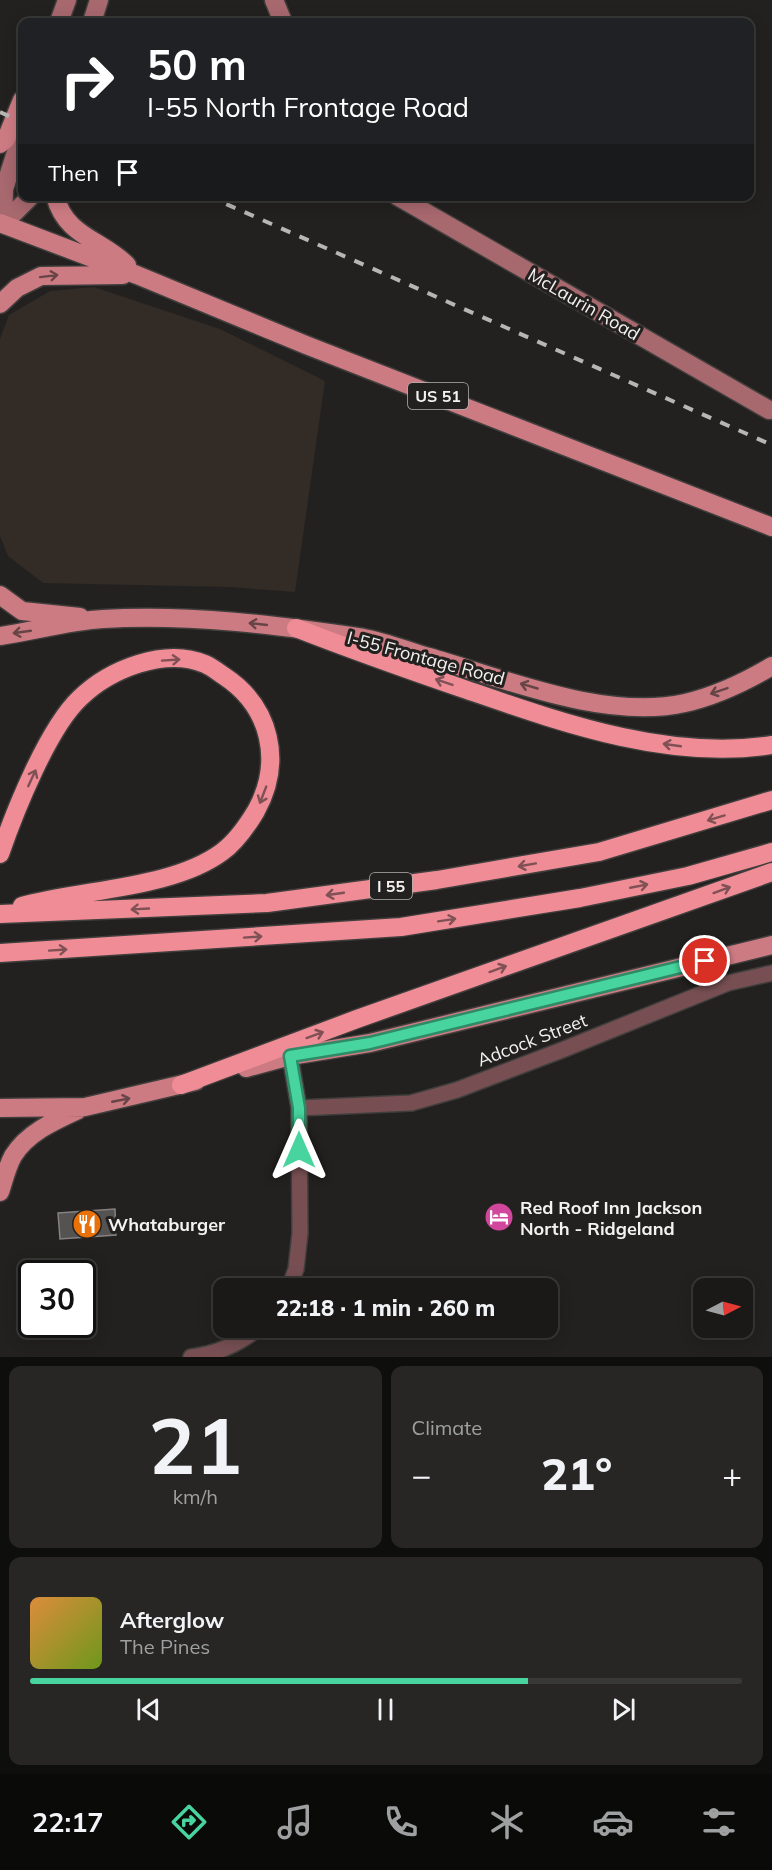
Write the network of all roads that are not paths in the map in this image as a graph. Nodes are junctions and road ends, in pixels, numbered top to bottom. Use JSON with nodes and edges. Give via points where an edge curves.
{"nodes":[{"id":1,"x":67,"y":0,"type":"edge"},
{"id":2,"x":99,"y":0,"type":"edge"},
{"id":3,"x":274,"y":0,"type":"edge"},
{"id":4,"x":60,"y":18,"type":"edge"},
{"id":5,"x":93,"y":18,"type":"edge"},
{"id":6,"x":281,"y":18,"type":"edge"},
{"id":7,"x":18,"y":110,"type":"edge"},
{"id":8,"x":0,"y":144,"type":"edge"},
{"id":9,"x":18,"y":146,"type":"edge"},
{"id":10,"x":26,"y":201,"type":"edge"},
{"id":11,"x":56,"y":201,"type":"edge"},
{"id":12,"x":406,"y":201,"type":"edge"},
{"id":13,"x":1,"y":227,"type":"edge"},
{"id":14,"x":137,"y":275,"type":"junction"},
{"id":15,"x":0,"y":304,"type":"edge"},
{"id":16,"x":770,"y":410,"type":"edge"},
{"id":17,"x":741,"y":514,"type":"junction"},
{"id":18,"x":772,"y":526,"type":"edge"},
{"id":19,"x":772,"y":537,"type":"edge"},
{"id":20,"x":0,"y":595,"type":"edge"},
{"id":21,"x":99,"y":619,"type":"junction"},
{"id":22,"x":296,"y":628,"type":"junction"},
{"id":23,"x":0,"y":636,"type":"edge"},
{"id":24,"x":772,"y":666,"type":"edge"},
{"id":25,"x":772,"y":745,"type":"edge"},
{"id":26,"x":772,"y":800,"type":"edge"},
{"id":27,"x":772,"y":852,"type":"edge"},
{"id":28,"x":0,"y":854,"type":"edge"},
{"id":29,"x":772,"y":872,"type":"edge"},
{"id":30,"x":0,"y":913,"type":"edge"},
{"id":31,"x":772,"y":945,"type":"edge"},
{"id":32,"x":0,"y":953,"type":"edge"},
{"id":33,"x":772,"y":973,"type":"edge"},
{"id":34,"x":290,"y":1056,"type":"junction"},
{"id":35,"x":181,"y":1085,"type":"junction"},
{"id":36,"x":85,"y":1107,"type":"junction"},
{"id":37,"x":0,"y":1108,"type":"edge"},
{"id":38,"x":299,"y":1108,"type":"junction"},
{"id":39,"x":0,"y":1192,"type":"edge"},
{"id":40,"x":293,"y":1278,"type":"edge"},
{"id":41,"x":243,"y":1338,"type":"edge"},
{"id":42,"x":191,"y":1357,"type":"edge"}],
"edges":[{"from":1,"to":4,"type":"street"},
{"from":2,"to":5,"type":"street"},
{"from":3,"to":6,"type":"street"},
{"from":7,"to":8,"type":"main road"},
{"from":9,"to":13,"type":"street","via":[[4,189]]},
{"from":10,"to":13,"type":"street"},
{"from":11,"to":14,"type":"main road","via":[[71,227],[122,260]]},
{"from":12,"to":16,"type":"street","name":"McLaurin Road"},
{"from":13,"to":14,"type":"main road","number":"US 51"},
{"from":15,"to":14,"type":"main road","one_way":true,"via":[[17,288],[41,276]]},
{"from":14,"to":17,"type":"main road","number":"US 51"},
{"from":17,"to":18,"type":"main road","number":"US 51"},
{"from":17,"to":19,"type":"main road"},
{"from":20,"to":21,"type":"main road","via":[[22,611]]},
{"from":22,"to":21,"type":"main road","name":"I-55 Frontage Road","one_way":true,"via":[[227,621]]},
{"from":21,"to":23,"type":"main road","name":"I-55 Frontage Road","one_way":true},
{"from":24,"to":22,"type":"main road","name":"I-55 Frontage Road","one_way":true,"via":[[742,684],[684,704],[634,707],[584,702],[368,639]]},
{"from":25,"to":22,"type":"highway","one_way":true,"via":[[696,748],[622,738],[502,702]]},
{"from":26,"to":30,"type":"highway","number":"I 55","one_way":true,"via":[[599,852],[437,880],[267,903]]},
{"from":32,"to":27,"type":"highway","number":"I 55","one_way":true,"via":[[401,927],[678,879]]},
{"from":28,"to":30,"type":"highway","one_way":true,"via":[[50,738],[79,699],[106,677],[130,667],[178,658],[205,664],[234,682],[256,705],[269,735],[270,766],[265,795],[247,826],[222,852],[189,870],[52,897]]},
{"from":35,"to":29,"type":"highway","one_way":true},
{"from":31,"to":34,"type":"main road","via":[[370,1043]]},
{"from":33,"to":38,"type":"street","name":"Adcock Street","via":[[728,983],[457,1090],[411,1103]]},
{"from":34,"to":35,"type":"main road"},
{"from":34,"to":38,"type":"street"},
{"from":36,"to":35,"type":"main road","one_way":true},
{"from":36,"to":37,"type":"main road"},
{"from":36,"to":39,"type":"main road","via":[[27,1139],[13,1156]]},
{"from":38,"to":40,"type":"street","via":[[300,1233]]},
{"from":41,"to":42,"type":"street","via":[[208,1355]]}]}
